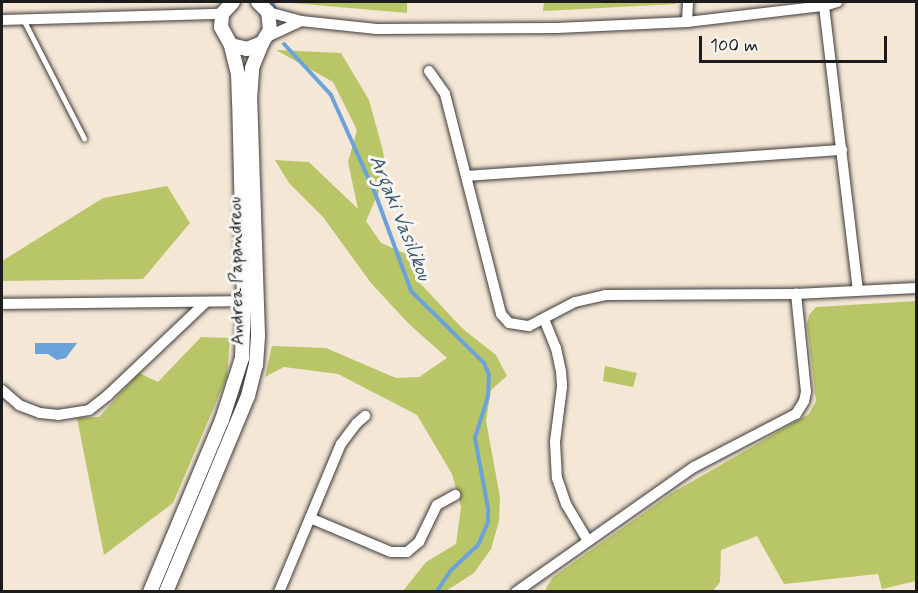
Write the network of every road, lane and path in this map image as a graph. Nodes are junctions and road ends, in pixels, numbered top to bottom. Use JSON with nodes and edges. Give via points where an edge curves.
{"nodes":[{"id":1,"x":233,"y":2,"type":"edge"},
{"id":2,"x":688,"y":2,"type":"edge"},
{"id":3,"x":837,"y":2,"type":"edge"},
{"id":4,"x":263,"y":5,"type":"edge"},
{"id":5,"x":824,"y":6,"type":"junction"},
{"id":6,"x":222,"y":14,"type":"junction"},
{"id":7,"x":23,"y":19,"type":"junction"},
{"id":8,"x":2,"y":20,"type":"edge"},
{"id":9,"x":301,"y":21,"type":"junction"},
{"id":10,"x":687,"y":22,"type":"junction"},
{"id":11,"x":264,"y":40,"type":"junction"},
{"id":12,"x":231,"y":45,"type":"junction"},
{"id":13,"x":429,"y":71,"type":"dead end"},
{"id":14,"x":84,"y":138,"type":"dead end"},
{"id":15,"x":842,"y":150,"type":"junction"},
{"id":16,"x":467,"y":176,"type":"junction"},
{"id":17,"x":916,"y":288,"type":"edge"},
{"id":18,"x":858,"y":290,"type":"junction"},
{"id":19,"x":796,"y":294,"type":"junction"},
{"id":20,"x":250,"y":301,"type":"junction"},
{"id":21,"x":205,"y":303,"type":"junction"},
{"id":22,"x":2,"y":304,"type":"edge"},
{"id":23,"x":544,"y":319,"type":"junction"},
{"id":24,"x":2,"y":390,"type":"edge"},
{"id":25,"x":365,"y":416,"type":"dead end"},
{"id":26,"x":455,"y":495,"type":"dead end"},
{"id":27,"x":310,"y":518,"type":"junction"},
{"id":28,"x":588,"y":541,"type":"junction"},
{"id":29,"x":529,"y":588,"type":"edge"},
{"id":30,"x":150,"y":591,"type":"edge"},
{"id":31,"x":166,"y":591,"type":"edge"},
{"id":32,"x":279,"y":591,"type":"edge"},
{"id":33,"x":516,"y":591,"type":"edge"}],
"edges":[{"from":1,"to":6,"type":"street"},
{"from":2,"to":10,"type":"street"},
{"from":3,"to":5,"type":"street"},
{"from":4,"to":9,"type":"street"},
{"from":4,"to":11,"type":"street","name":"Andrea Papandreou","via":[[271,21]]},
{"from":5,"to":10,"type":"street"},
{"from":5,"to":15,"type":"street"},
{"from":6,"to":7,"type":"street"},
{"from":6,"to":12,"type":"street","name":"Andrea Papandreou","via":[[220,27]]},
{"from":7,"to":8,"type":"street"},
{"from":7,"to":14,"type":"lane"},
{"from":9,"to":10,"type":"street","via":[[377,29],[617,27]]},
{"from":9,"to":11,"type":"street"},
{"from":11,"to":12,"type":"street","via":[[247,49]]},
{"from":11,"to":20,"type":"street","name":"Andrea Papandreou","via":[[252,68],[250,100]]},
{"from":12,"to":20,"type":"street","name":"Andrea Papandreou","via":[[239,90]]},
{"from":13,"to":16,"type":"street","via":[[445,94]]},
{"from":15,"to":16,"type":"street"},
{"from":15,"to":18,"type":"street"},
{"from":16,"to":23,"type":"street","via":[[501,314],[509,323],[522,326]]},
{"from":17,"to":18,"type":"street"},
{"from":18,"to":19,"type":"street"},
{"from":19,"to":23,"type":"street","via":[[592,296]]},
{"from":19,"to":28,"type":"street","via":[[806,392],[801,408],[784,421],[702,462]]},
{"from":20,"to":21,"type":"street"},
{"from":20,"to":30,"type":"street","name":"Andrea Papandreou","via":[[234,386]]},
{"from":20,"to":31,"type":"street","name":"Andrea Papandreou","via":[[256,365],[248,396]]},
{"from":21,"to":22,"type":"street"},
{"from":21,"to":24,"type":"street","via":[[89,410],[58,415],[40,413],[19,405]]},
{"from":23,"to":28,"type":"street","via":[[561,371],[555,442],[557,478],[566,504]]},
{"from":25,"to":27,"type":"street","via":[[341,444]]},
{"from":26,"to":27,"type":"street","via":[[437,505],[419,542],[406,552],[391,552]]},
{"from":27,"to":32,"type":"street"},
{"from":28,"to":29,"type":"street"},
{"from":29,"to":33,"type":"street"}]}
